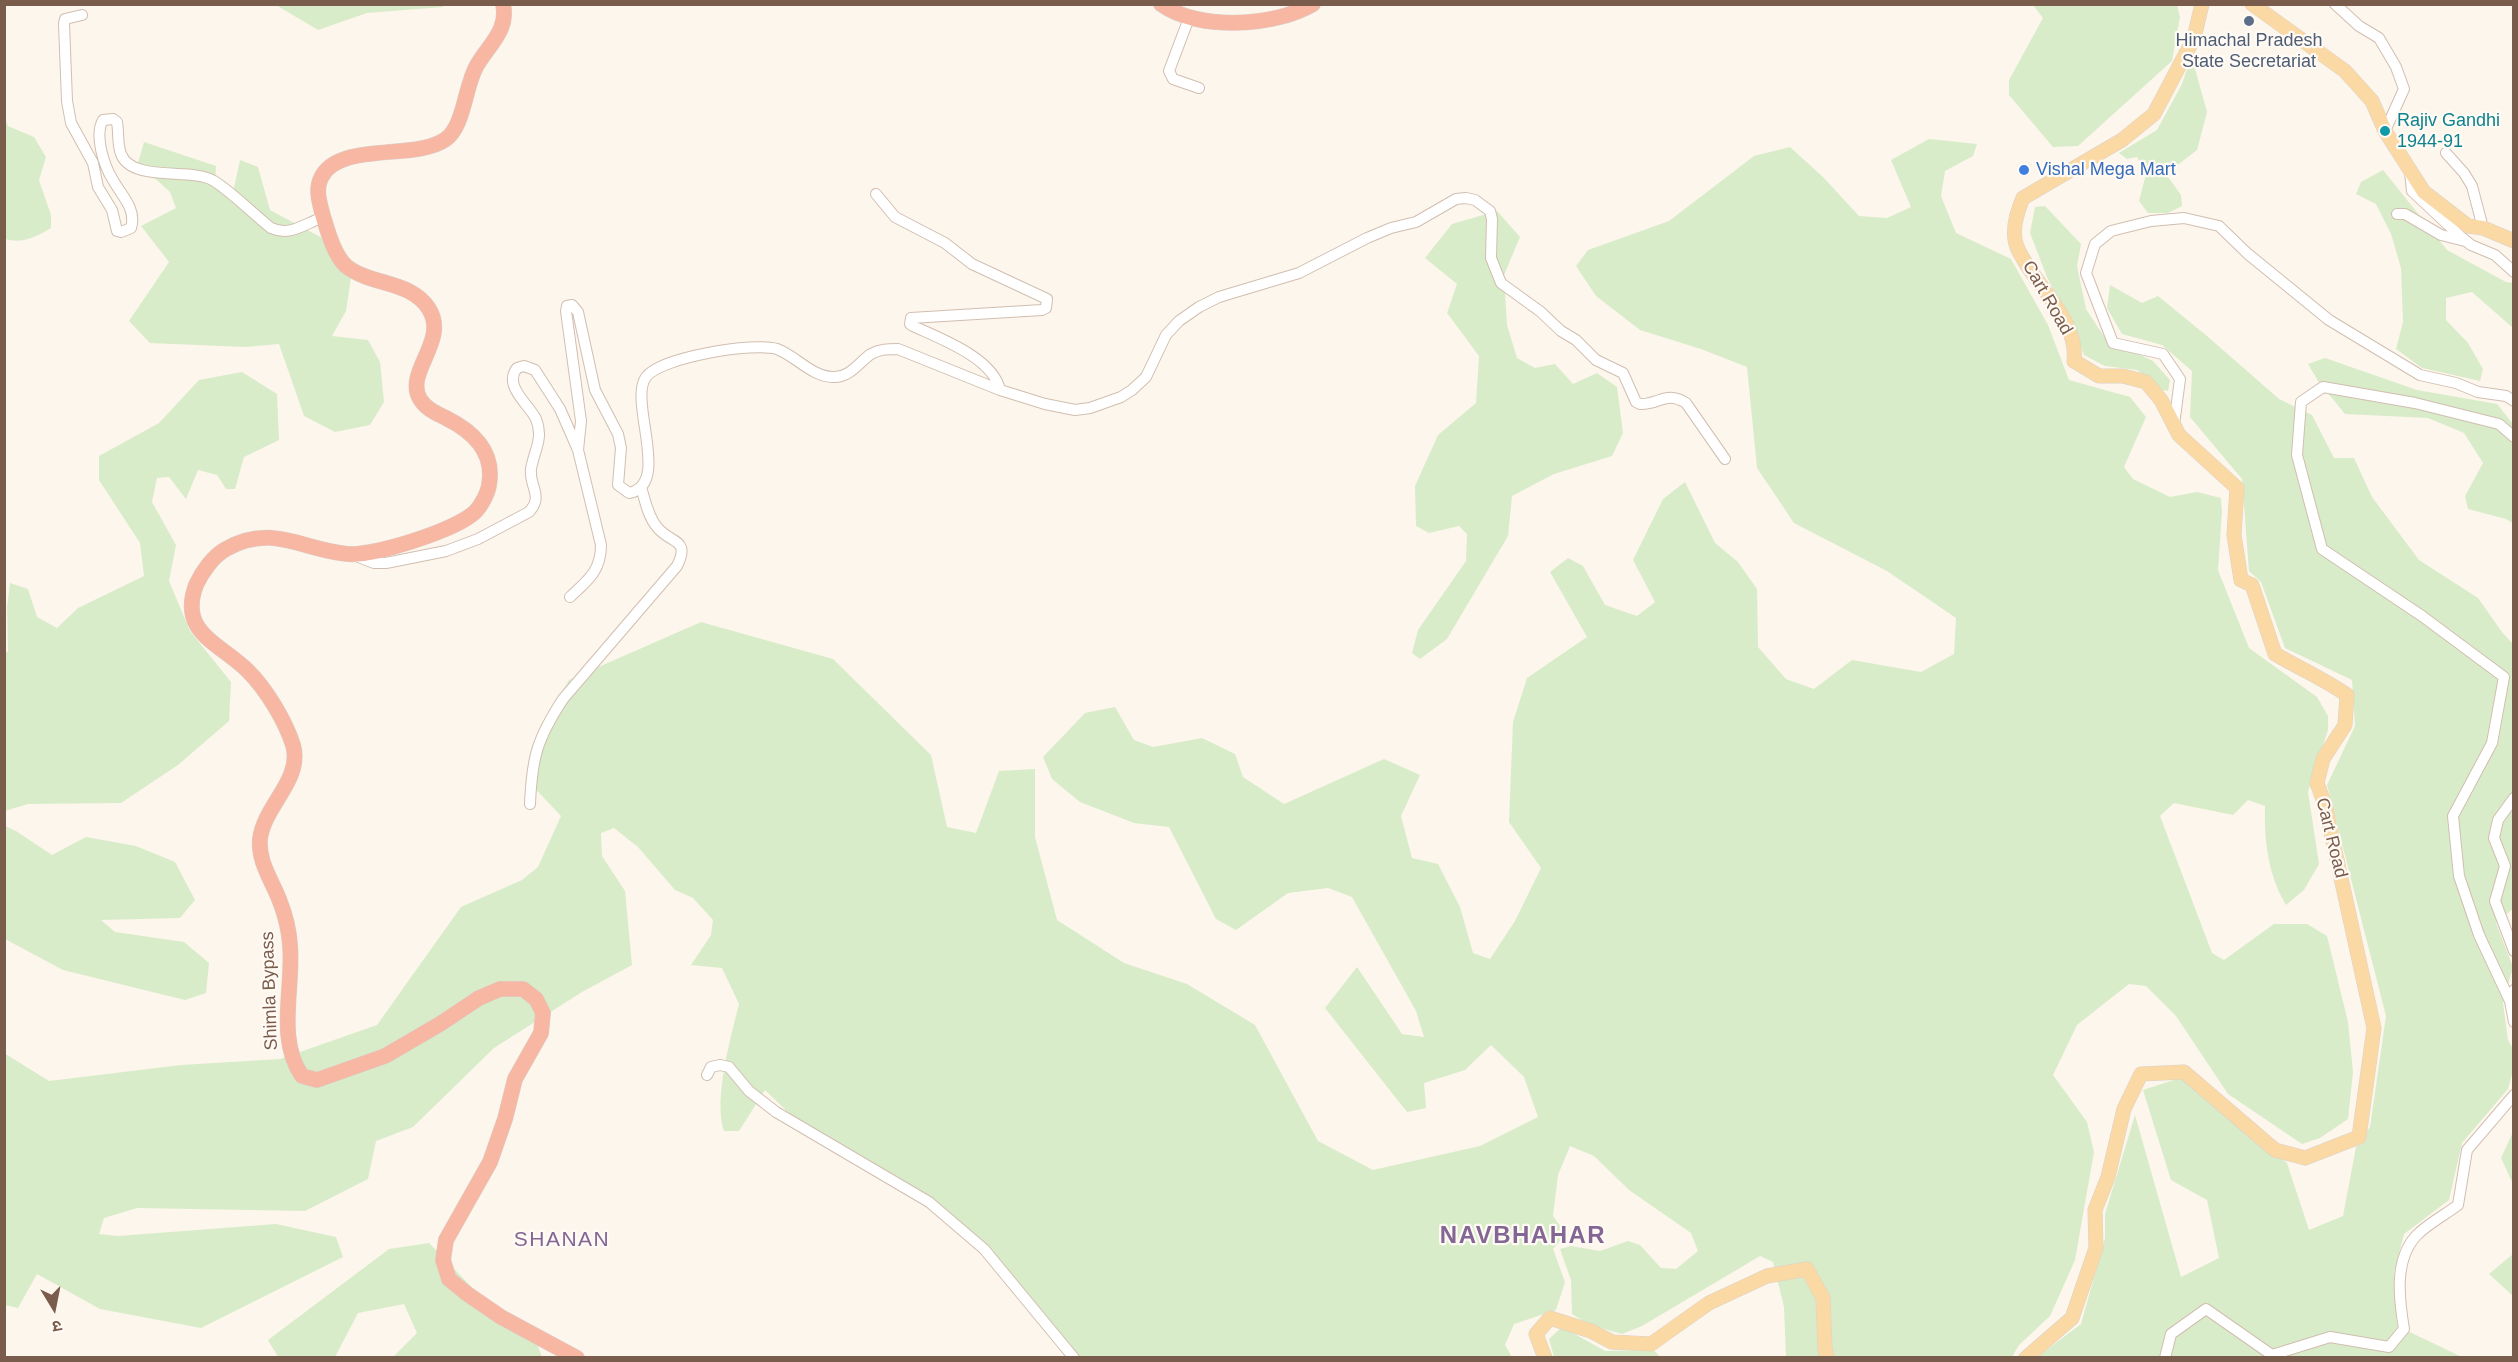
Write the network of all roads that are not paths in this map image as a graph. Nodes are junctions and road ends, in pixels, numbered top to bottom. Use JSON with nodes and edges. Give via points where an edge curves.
{"nodes":[{"id":1,"x":503,"y":4,"type":"edge"},
{"id":2,"x":1161,"y":4,"type":"edge"},
{"id":3,"x":1313,"y":4,"type":"edge"},
{"id":4,"x":2202,"y":4,"type":"edge"},
{"id":5,"x":2252,"y":4,"type":"edge"},
{"id":6,"x":2335,"y":4,"type":"edge"},
{"id":7,"x":81,"y":15,"type":"dead end"},
{"id":8,"x":1189,"y":18,"type":"junction"},
{"id":9,"x":1199,"y":88,"type":"dead end"},
{"id":10,"x":2385,"y":131,"type":"junction"},
{"id":11,"x":2446,"y":153,"type":"dead end"},
{"id":12,"x":2410,"y":172,"type":"junction"},
{"id":13,"x":876,"y":194,"type":"dead end"},
{"id":14,"x":2397,"y":214,"type":"dead end"},
{"id":15,"x":324,"y":217,"type":"junction"},
{"id":16,"x":2483,"y":228,"type":"junction"},
{"id":17,"x":2467,"y":242,"type":"junction"},
{"id":18,"x":2514,"y":242,"type":"edge"},
{"id":19,"x":2514,"y":272,"type":"edge"},
{"id":20,"x":1000,"y":390,"type":"junction"},
{"id":21,"x":2514,"y":401,"type":"edge"},
{"id":22,"x":2174,"y":425,"type":"junction"},
{"id":23,"x":2514,"y":437,"type":"edge"},
{"id":24,"x":578,"y":450,"type":"junction"},
{"id":25,"x":1725,"y":459,"type":"dead end"},
{"id":26,"x":641,"y":487,"type":"junction"},
{"id":27,"x":352,"y":554,"type":"junction"},
{"id":28,"x":570,"y":597,"type":"dead end"},
{"id":29,"x":2514,"y":798,"type":"edge"},
{"id":30,"x":530,"y":804,"type":"dead end"},
{"id":31,"x":2514,"y":951,"type":"edge"},
{"id":32,"x":2514,"y":990,"type":"edge"},
{"id":33,"x":2510,"y":1001,"type":"junction"},
{"id":34,"x":2514,"y":1022,"type":"edge"},
{"id":35,"x":707,"y":1075,"type":"dead end"},
{"id":36,"x":2514,"y":1095,"type":"edge"},
{"id":37,"x":577,"y":1358,"type":"edge"},
{"id":38,"x":1074,"y":1358,"type":"edge"},
{"id":39,"x":1545,"y":1358,"type":"edge"},
{"id":40,"x":1827,"y":1358,"type":"edge"},
{"id":41,"x":2026,"y":1358,"type":"edge"},
{"id":42,"x":2165,"y":1358,"type":"edge"}],
"edges":[{"from":1,"to":15,"type":"highway","name":"Shimla Bypass","via":[[505,23],[476,68],[451,135],[437,144],[357,156],[325,170],[319,182],[318,199]]},
{"from":2,"to":8,"type":"highway"},
{"from":3,"to":8,"type":"highway","via":[[1271,20],[1214,22]]},
{"from":4,"to":22,"type":"main road","name":"Cart Road","via":[[2194,38],[2154,114],[2122,140],[2023,198],[2015,214],[2017,246],[2062,316],[2075,348],[2074,361],[2099,376],[2123,376],[2146,382]]},
{"from":5,"to":10,"type":"main road","via":[[2345,71],[2372,101]]},
{"from":6,"to":10,"type":"street","via":[[2379,38],[2396,67],[2404,89]]},
{"from":7,"to":15,"type":"street","via":[[70,16],[64,24],[67,100],[71,123],[93,163],[98,187],[112,210],[117,231],[127,231],[133,222],[126,199],[111,177],[99,137],[99,126],[109,119],[117,122],[122,156],[142,170],[197,174],[214,181],[280,232],[290,232]]},
{"from":8,"to":9,"type":"street","via":[[1168,71],[1173,79]]},
{"from":10,"to":12,"type":"main road"},
{"from":11,"to":16,"type":"street","via":[[2472,186]]},
{"from":12,"to":16,"type":"main road","via":[[2424,192],[2468,226]]},
{"from":12,"to":17,"type":"street","via":[[2412,191]]},
{"from":13,"to":20,"type":"street","via":[[895,217],[945,243],[990,274],[1047,299],[1042,310],[914,316],[909,321],[988,367]]},
{"from":14,"to":17,"type":"street","via":[[2405,214],[2450,239]]},
{"from":15,"to":27,"type":"highway","name":"Shimla Bypass","via":[[344,264],[421,298],[432,313],[435,329],[418,376],[420,400],[464,427],[482,444],[490,462],[489,486],[479,510],[461,522],[377,550]]},
{"from":16,"to":18,"type":"main road"},
{"from":17,"to":19,"type":"street","via":[[2495,255]]},
{"from":20,"to":25,"type":"street","via":[[1075,410],[1121,397],[1146,377],[1166,335],[1199,307],[1219,297],[1299,273],[1367,238],[1416,222],[1456,199],[1466,198],[1490,211],[1491,258],[1501,283],[1596,360],[1623,373],[1640,405],[1667,397],[1686,403]]},
{"from":20,"to":26,"type":"street","via":[[898,349],[883,349],[846,374],[834,377],[819,374],[775,348],[709,352],[670,362],[645,377],[641,393],[648,459]]},
{"from":21,"to":22,"type":"street","via":[[2420,375],[2329,320],[2219,226],[2184,218],[2110,231],[2095,244],[2086,273],[2113,343],[2163,354],[2180,379]]},
{"from":22,"to":41,"type":"main road","name":"Cart Road","via":[[2179,435],[2237,488],[2234,535],[2241,580],[2252,585],[2275,654],[2348,695],[2345,725],[2323,759],[2317,783],[2374,1028],[2358,1137],[2305,1158],[2275,1150],[2184,1072],[2141,1074],[2124,1109],[2108,1178],[2096,1210],[2096,1248],[2072,1318]]},
{"from":23,"to":33,"type":"street","via":[[2499,424],[2415,403],[2323,387],[2301,402],[2297,455],[2322,549],[2504,677],[2492,744],[2453,816],[2459,876],[2479,935]]},
{"from":24,"to":26,"type":"street","via":[[581,421],[566,311],[572,305],[578,312],[595,390],[618,434],[618,484],[628,493]]},
{"from":24,"to":27,"type":"street","via":[[560,409],[535,370],[517,368],[512,382],[537,423],[540,436],[531,469],[535,505],[519,519],[446,551],[386,563],[374,563]]},
{"from":24,"to":28,"type":"street","via":[[601,545],[601,560]]},
{"from":26,"to":30,"type":"street","via":[[657,528],[678,542],[682,557],[549,720],[532,766]]},
{"from":27,"to":37,"type":"highway","name":"Shimla Bypass","via":[[280,537],[246,539],[221,552],[200,576],[190,601],[194,621],[207,639],[251,674],[288,731],[295,751],[294,770],[264,820],[260,843],[263,866],[288,923],[288,1036],[292,1062],[302,1076],[317,1080],[385,1056],[500,989],[523,989],[536,999],[543,1013],[541,1033],[515,1079],[489,1162],[446,1240],[443,1260],[449,1279],[466,1293],[501,1317]]},
{"from":29,"to":31,"type":"street","via":[[2498,820],[2494,838],[2505,866],[2495,901]]},
{"from":32,"to":33,"type":"street"},
{"from":33,"to":34,"type":"street"},
{"from":35,"to":38,"type":"street","via":[[711,1067],[729,1068],[749,1091],[776,1112],[929,1202],[984,1249]]},
{"from":36,"to":42,"type":"street","via":[[2467,1150],[2458,1205],[2416,1235],[2403,1257],[2399,1302],[2404,1329],[2388,1347],[2330,1337],[2272,1355],[2206,1309],[2171,1334]]},
{"from":39,"to":40,"type":"main road","via":[[1536,1334],[1551,1318],[1612,1342],[1651,1344],[1709,1303],[1767,1276],[1808,1269],[1823,1298]]}]}
